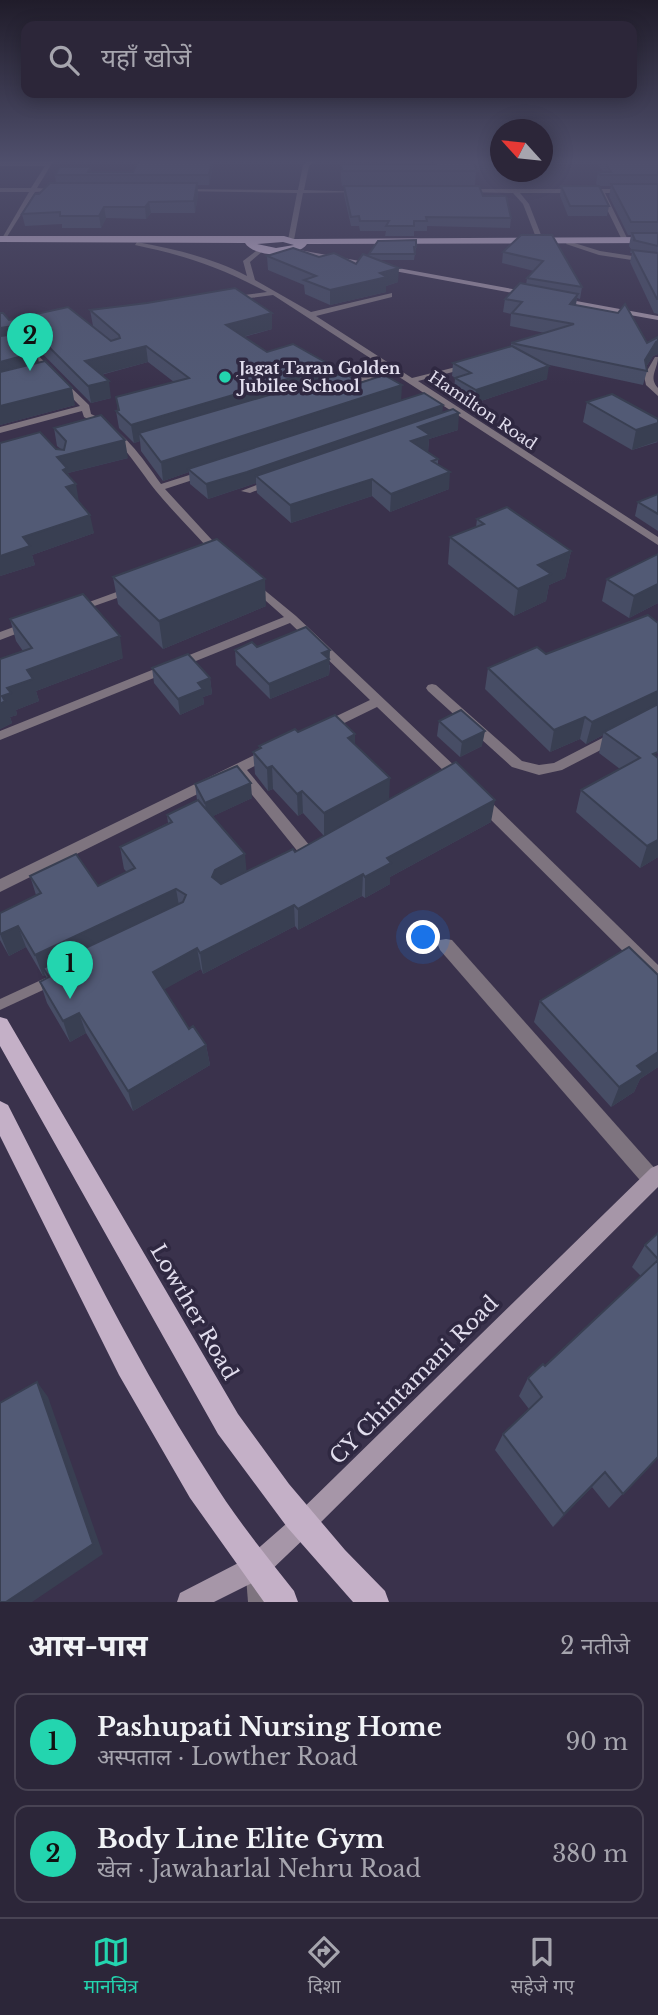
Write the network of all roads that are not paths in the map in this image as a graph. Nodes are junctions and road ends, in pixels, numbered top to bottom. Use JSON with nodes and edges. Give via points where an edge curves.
{"nodes":[{"id":1,"x":296,"y":235,"type":"edge"},
{"id":2,"x":538,"y":235,"type":"edge"},
{"id":3,"x":622,"y":235,"type":"edge"},
{"id":4,"x":540,"y":240,"type":"junction"},
{"id":5,"x":625,"y":240,"type":"junction"},
{"id":6,"x":1,"y":241,"type":"edge"},
{"id":7,"x":658,"y":242,"type":"edge"},
{"id":8,"x":568,"y":243,"type":"junction"},
{"id":9,"x":137,"y":244,"type":"junction"},
{"id":10,"x":294,"y":244,"type":"junction"},
{"id":11,"x":260,"y":246,"type":"junction"},
{"id":12,"x":658,"y":262,"type":"edge"},
{"id":13,"x":252,"y":279,"type":"junction"},
{"id":14,"x":275,"y":293,"type":"junction"},
{"id":15,"x":389,"y":295,"type":"dead end"},
{"id":16,"x":535,"y":295,"type":"edge"},
{"id":17,"x":548,"y":298,"type":"edge"},
{"id":18,"x":221,"y":300,"type":"edge"},
{"id":19,"x":309,"y":315,"type":"junction"},
{"id":20,"x":658,"y":318,"type":"edge"},
{"id":21,"x":0,"y":349,"type":"edge"},
{"id":22,"x":658,"y":359,"type":"edge"},
{"id":23,"x":478,"y":363,"type":"edge"},
{"id":24,"x":394,"y":370,"type":"junction"},
{"id":25,"x":53,"y":371,"type":"junction"},
{"id":26,"x":40,"y":375,"type":"edge"},
{"id":27,"x":413,"y":380,"type":"junction"},
{"id":28,"x":329,"y":390,"type":"edge"},
{"id":29,"x":658,"y":393,"type":"edge"},
{"id":30,"x":435,"y":397,"type":"junction"},
{"id":31,"x":422,"y":401,"type":"edge"},
{"id":32,"x":86,"y":407,"type":"junction"},
{"id":33,"x":465,"y":416,"type":"junction"},
{"id":34,"x":452,"y":420,"type":"edge"},
{"id":35,"x":27,"y":422,"type":"junction"},
{"id":36,"x":0,"y":430,"type":"edge"},
{"id":37,"x":37,"y":432,"type":"edge"},
{"id":38,"x":144,"y":445,"type":"edge"},
{"id":39,"x":131,"y":449,"type":"junction"},
{"id":40,"x":225,"y":466,"type":"edge"},
{"id":41,"x":285,"y":478,"type":"edge"},
{"id":42,"x":159,"y":488,"type":"junction"},
{"id":43,"x":246,"y":491,"type":"dead end"},
{"id":44,"x":658,"y":542,"type":"edge"},
{"id":45,"x":210,"y":562,"type":"edge"},
{"id":46,"x":245,"y":577,"type":"edge"},
{"id":47,"x":144,"y":585,"type":"edge"},
{"id":48,"x":65,"y":613,"type":"edge"},
{"id":49,"x":292,"y":618,"type":"junction"},
{"id":50,"x":39,"y":622,"type":"edge"},
{"id":51,"x":0,"y":636,"type":"edge"},
{"id":52,"x":432,"y":688,"type":"dead end"},
{"id":53,"x":378,"y":701,"type":"junction"},
{"id":54,"x":624,"y":732,"type":"edge"},
{"id":55,"x":309,"y":734,"type":"edge"},
{"id":56,"x":0,"y":736,"type":"edge"},
{"id":57,"x":285,"y":746,"type":"edge"},
{"id":58,"x":239,"y":768,"type":"junction"},
{"id":59,"x":464,"y":783,"type":"junction"},
{"id":60,"x":430,"y":787,"type":"edge"},
{"id":61,"x":333,"y":840,"type":"edge"},
{"id":62,"x":0,"y":886,"type":"edge"},
{"id":63,"x":446,"y":945,"type":"dead end"},
{"id":64,"x":70,"y":971,"type":"edge"},
{"id":65,"x":658,"y":975,"type":"edge"},
{"id":66,"x":0,"y":1005,"type":"edge"},
{"id":67,"x":0,"y":1026,"type":"edge"},
{"id":68,"x":0,"y":1112,"type":"edge"},
{"id":69,"x":655,"y":1176,"type":"edge"},
{"id":70,"x":302,"y":1525,"type":"junction"},
{"id":71,"x":255,"y":1568,"type":"junction"},
{"id":72,"x":188,"y":1602,"type":"edge"},
{"id":73,"x":257,"y":1602,"type":"edge"},
{"id":74,"x":283,"y":1602,"type":"edge"},
{"id":75,"x":374,"y":1602,"type":"edge"}],
"edges":[{"from":1,"to":10,"type":"street"},
{"from":2,"to":4,"type":"street"},
{"from":3,"to":5,"type":"street"},
{"from":4,"to":5,"type":"highway"},
{"from":4,"to":10,"type":"highway"},
{"from":5,"to":7,"type":"highway"},
{"from":6,"to":9,"type":"highway"},
{"from":6,"to":11,"type":"highway"},
{"from":7,"to":8,"type":"highway"},
{"from":8,"to":10,"type":"highway"},
{"from":8,"to":12,"type":"street"},
{"from":9,"to":11,"type":"highway"},
{"from":9,"to":13,"type":"street","name":"Hamilton Road","via":[[195,255]]},
{"from":10,"to":11,"type":"highway"},
{"from":10,"to":16,"type":"street"},
{"from":11,"to":13,"type":"street","via":[[246,261]]},
{"from":13,"to":14,"type":"street","name":"Hamilton Road"},
{"from":14,"to":18,"type":"street"},
{"from":14,"to":19,"type":"street","name":"Hamilton Road"},
{"from":15,"to":19,"type":"street"},
{"from":17,"to":20,"type":"street"},
{"from":19,"to":24,"type":"street","name":"Hamilton Road"},
{"from":21,"to":25,"type":"street","via":[[24,344]]},
{"from":22,"to":29,"type":"street","via":[[648,376]]},
{"from":23,"to":27,"type":"street"},
{"from":24,"to":27,"type":"street","name":"Hamilton Road"},
{"from":24,"to":28,"type":"street"},
{"from":25,"to":26,"type":"street"},
{"from":25,"to":32,"type":"street"},
{"from":27,"to":30,"type":"street","name":"Hamilton Road"},
{"from":30,"to":31,"type":"street"},
{"from":30,"to":33,"type":"street","name":"Hamilton Road"},
{"from":32,"to":35,"type":"street"},
{"from":32,"to":39,"type":"street","via":[[87,415],[104,423]]},
{"from":33,"to":34,"type":"street"},
{"from":33,"to":44,"type":"street","name":"Hamilton Road"},
{"from":35,"to":36,"type":"street"},
{"from":35,"to":37,"type":"street"},
{"from":38,"to":39,"type":"street"},
{"from":39,"to":42,"type":"street"},
{"from":40,"to":42,"type":"street"},
{"from":41,"to":43,"type":"street"},
{"from":42,"to":45,"type":"street","via":[[223,558]]},
{"from":46,"to":49,"type":"street"},
{"from":47,"to":48,"type":"street"},
{"from":49,"to":53,"type":"street"},
{"from":49,"to":56,"type":"street"},
{"from":50,"to":51,"type":"street"},
{"from":52,"to":54,"type":"street","via":[[517,764],[539,770],[557,767]]},
{"from":53,"to":55,"type":"street"},
{"from":53,"to":59,"type":"street"},
{"from":57,"to":58,"type":"street"},
{"from":58,"to":61,"type":"street","via":[[302,857]]},
{"from":58,"to":62,"type":"street"},
{"from":59,"to":60,"type":"street"},
{"from":59,"to":65,"type":"street"},
{"from":63,"to":69,"type":"street"},
{"from":64,"to":66,"type":"lane"},
{"from":67,"to":70,"type":"main road","name":"Lowther Road","via":[[228,1424]]},
{"from":68,"to":71,"type":"main road","via":[[139,1386],[190,1474]]},
{"from":69,"to":70,"type":"street","name":"CY Chintamani Road"},
{"from":70,"to":71,"type":"street","name":"CY Chintamani Road"},
{"from":70,"to":75,"type":"main road","name":"Lowther Road"},
{"from":71,"to":72,"type":"street","name":"CY Chintamani Road"},
{"from":71,"to":73,"type":"lane"},
{"from":71,"to":74,"type":"main road"}]}
